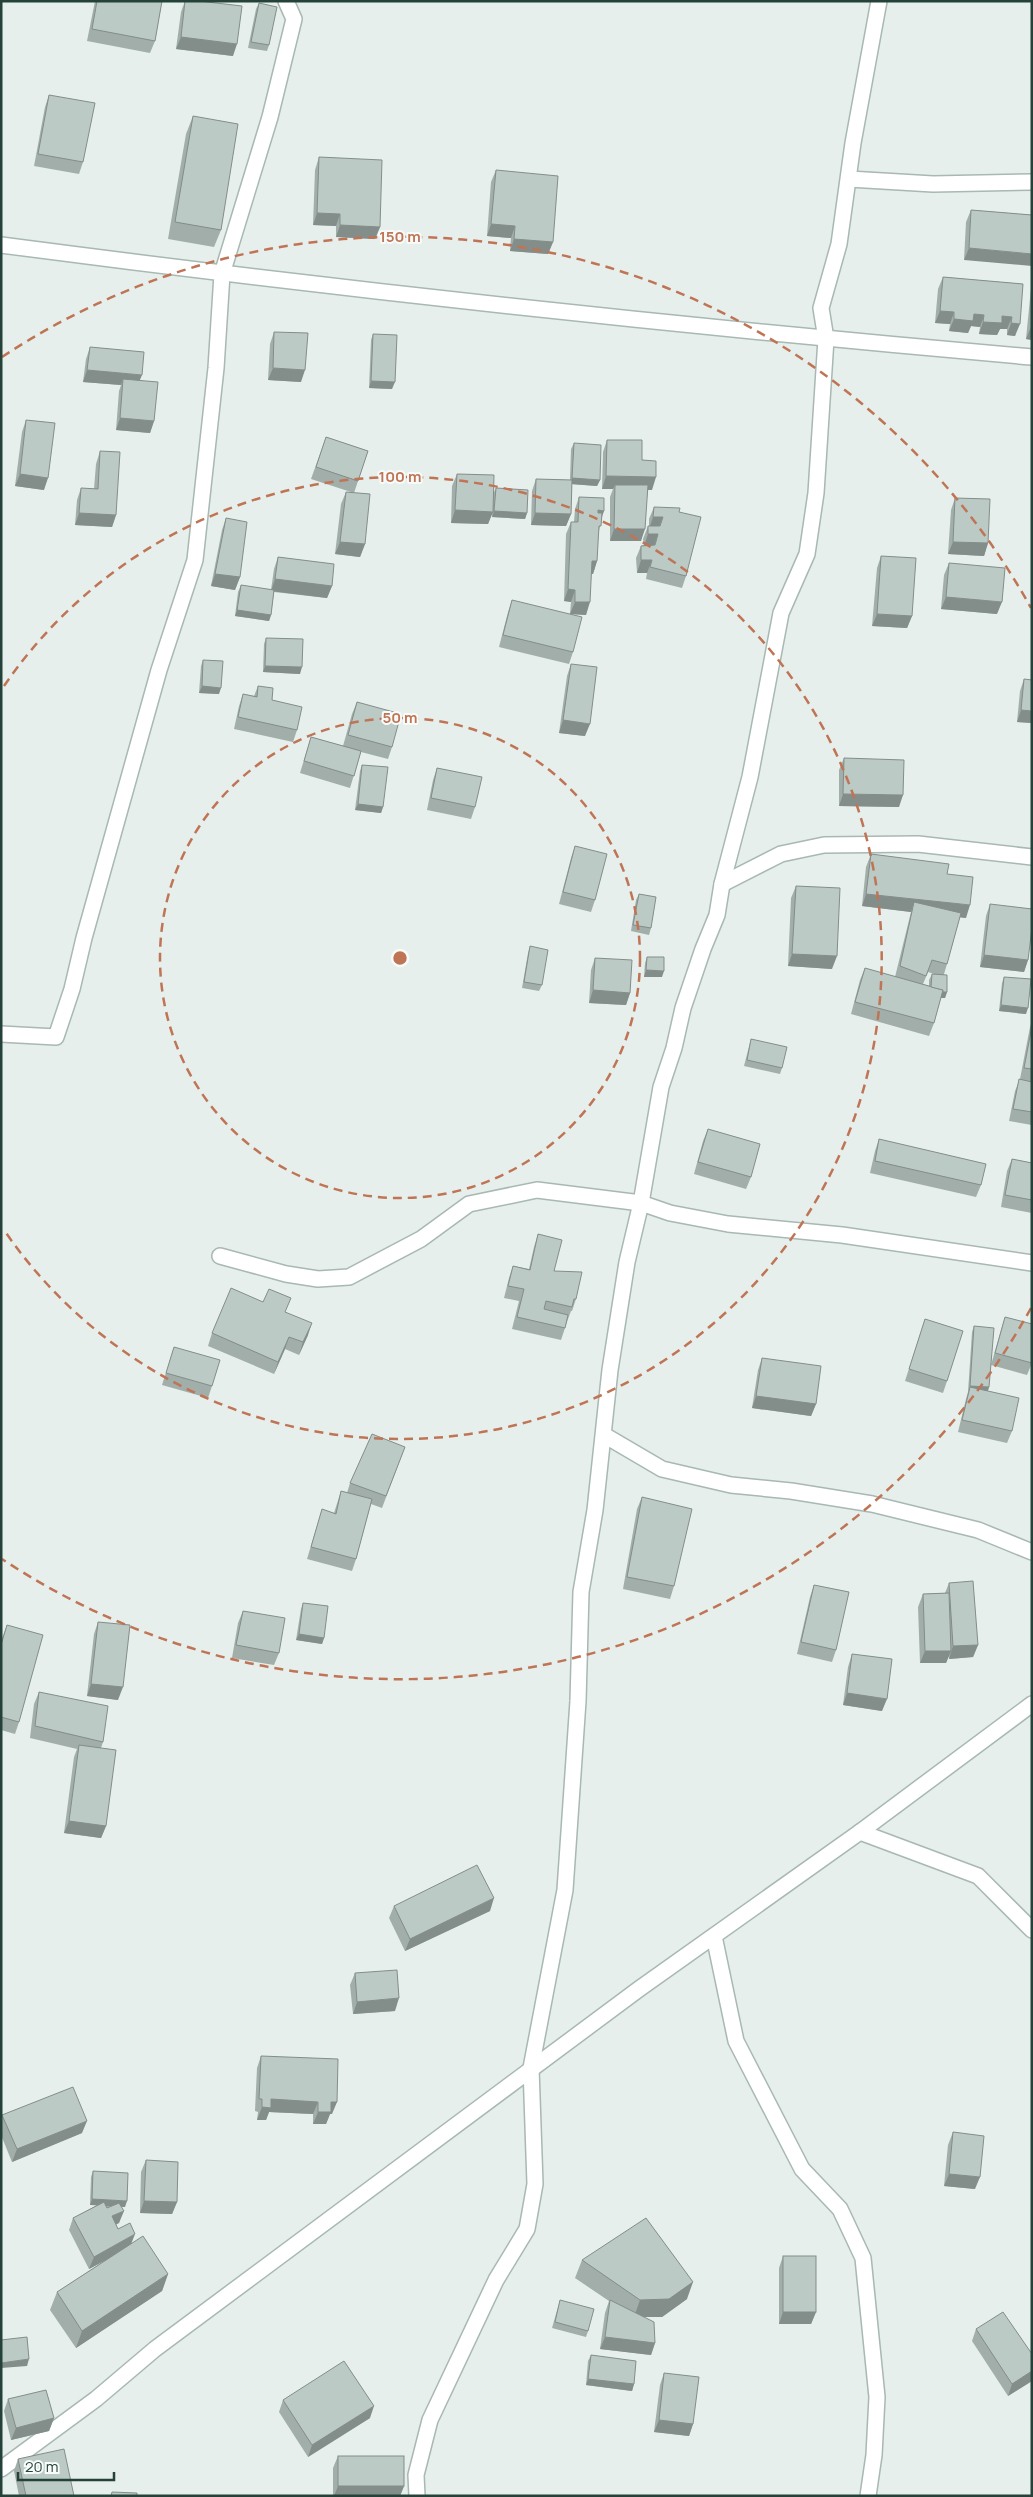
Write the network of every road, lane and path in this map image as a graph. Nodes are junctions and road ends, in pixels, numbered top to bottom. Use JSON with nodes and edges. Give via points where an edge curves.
{"nodes":[{"id":1,"x":286,"y":1,"type":"edge"},
{"id":2,"x":879,"y":1,"type":"edge"},
{"id":3,"x":849,"y":179,"type":"junction"},
{"id":4,"x":1032,"y":182,"type":"edge"},
{"id":5,"x":1,"y":245,"type":"edge"},
{"id":6,"x":222,"y":274,"type":"junction"},
{"id":7,"x":826,"y":339,"type":"junction"},
{"id":8,"x":1032,"y":357,"type":"edge"},
{"id":9,"x":1032,"y":857,"type":"edge"},
{"id":10,"x":722,"y":884,"type":"junction"},
{"id":11,"x":1,"y":1034,"type":"edge"},
{"id":12,"x":640,"y":1203,"type":"junction"},
{"id":13,"x":220,"y":1256,"type":"dead end"},
{"id":14,"x":1032,"y":1264,"type":"edge"},
{"id":15,"x":604,"y":1435,"type":"junction"},
{"id":16,"x":1032,"y":1552,"type":"edge"},
{"id":17,"x":1032,"y":1704,"type":"edge"},
{"id":18,"x":860,"y":1832,"type":"junction"},
{"id":19,"x":1032,"y":1930,"type":"edge"},
{"id":20,"x":714,"y":1936,"type":"junction"},
{"id":21,"x":531,"y":2068,"type":"junction"},
{"id":22,"x":1,"y":2469,"type":"edge"},
{"id":23,"x":417,"y":2496,"type":"edge"},
{"id":24,"x":868,"y":2496,"type":"edge"}],
"edges":[{"from":1,"to":6,"type":"street","via":[[294,19],[270,117]]},
{"from":2,"to":3,"type":"street"},
{"from":3,"to":4,"type":"street","via":[[933,184]]},
{"from":3,"to":7,"type":"street","via":[[839,244],[821,308]]},
{"from":5,"to":6,"type":"street"},
{"from":6,"to":7,"type":"street"},
{"from":6,"to":11,"type":"street","via":[[216,368],[195,560],[159,670],[72,989],[56,1037]]},
{"from":7,"to":8,"type":"street"},
{"from":7,"to":10,"type":"street","via":[[816,493],[807,554],[781,613],[750,777]]},
{"from":9,"to":10,"type":"street","via":[[918,844],[824,845],[781,854]]},
{"from":10,"to":12,"type":"street","via":[[718,915],[683,1008],[661,1087]]},
{"from":12,"to":13,"type":"street","via":[[537,1190],[469,1204],[421,1239],[349,1277],[286,1274]]},
{"from":12,"to":14,"type":"street","via":[[670,1213],[728,1224],[842,1235]]},
{"from":12,"to":15,"type":"street","via":[[610,1370]]},
{"from":15,"to":16,"type":"street","via":[[662,1469],[731,1485],[872,1504],[978,1530]]},
{"from":15,"to":21,"type":"street","via":[[581,1592],[578,1701],[565,1890]]},
{"from":17,"to":18,"type":"street"},
{"from":18,"to":19,"type":"street","via":[[978,1876]]},
{"from":18,"to":20,"type":"street"},
{"from":20,"to":21,"type":"street"},
{"from":20,"to":24,"type":"street","via":[[736,2041],[802,2169],[840,2209],[863,2258],[877,2397]]},
{"from":21,"to":22,"type":"street","via":[[155,2349],[96,2399]]},
{"from":21,"to":23,"type":"street","via":[[535,2184],[527,2229],[496,2280],[430,2420],[416,2475]]}]}
